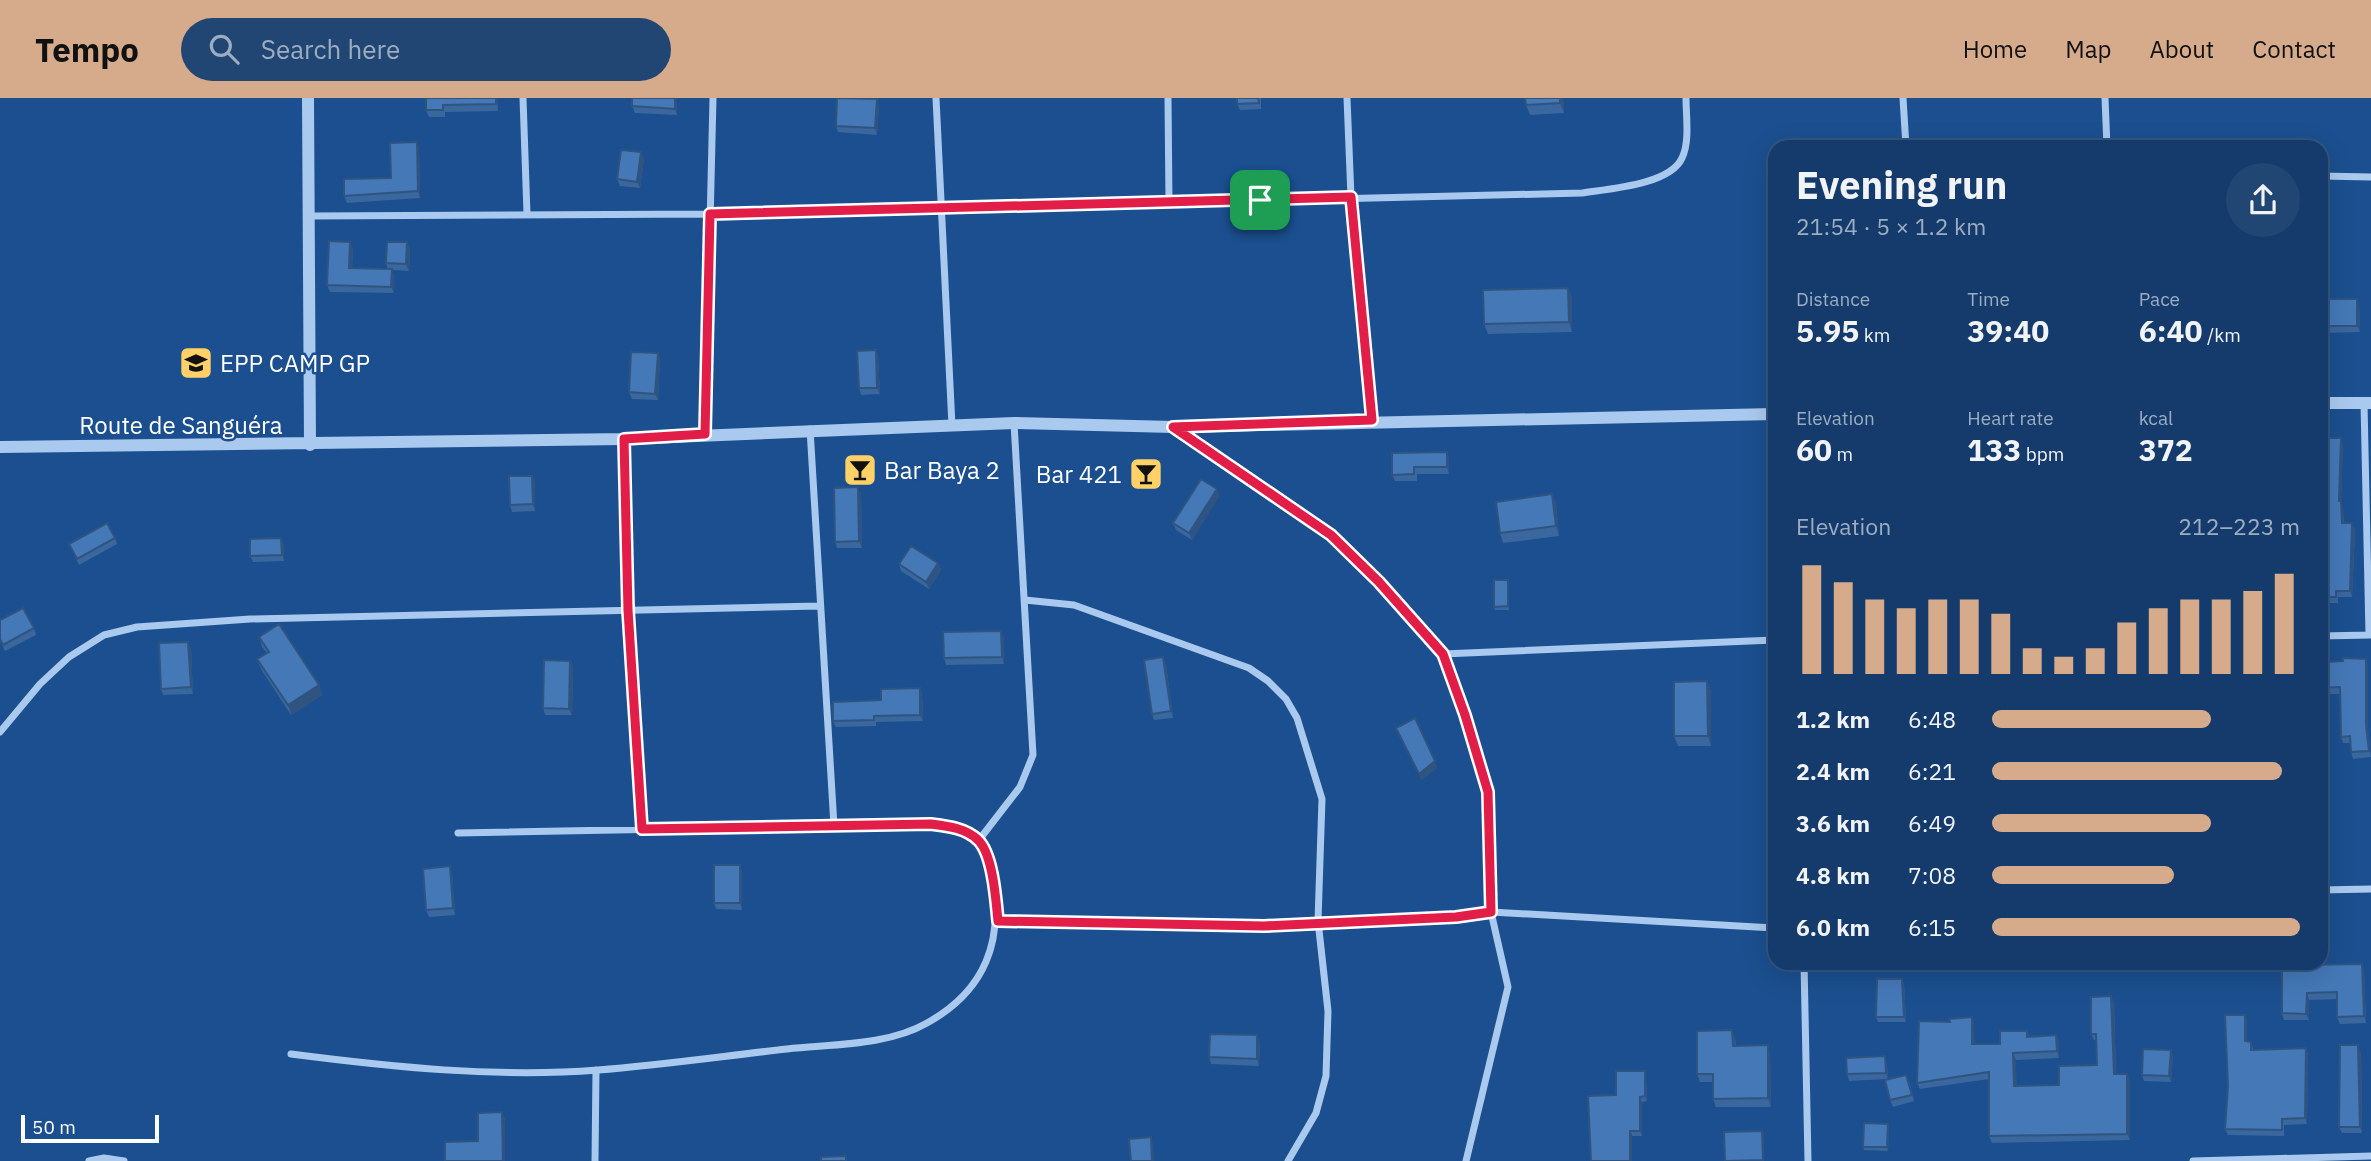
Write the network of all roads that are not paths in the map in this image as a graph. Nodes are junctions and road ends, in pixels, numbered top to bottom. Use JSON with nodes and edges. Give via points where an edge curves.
{"nodes":[{"id":1,"x":308,"y":98,"type":"edge"},
{"id":2,"x":523,"y":98,"type":"edge"},
{"id":3,"x":713,"y":98,"type":"edge"},
{"id":4,"x":936,"y":98,"type":"edge"},
{"id":5,"x":1168,"y":98,"type":"edge"},
{"id":6,"x":1347,"y":98,"type":"edge"},
{"id":7,"x":1686,"y":98,"type":"edge"},
{"id":8,"x":1903,"y":98,"type":"edge"},
{"id":9,"x":2105,"y":98,"type":"edge"},
{"id":10,"x":1906,"y":140,"type":"edge"},
{"id":11,"x":2107,"y":140,"type":"edge"},
{"id":12,"x":2328,"y":176,"type":"edge"},
{"id":13,"x":2371,"y":177,"type":"edge"},
{"id":14,"x":1351,"y":197,"type":"junction"},
{"id":15,"x":1169,"y":203,"type":"junction"},
{"id":16,"x":943,"y":208,"type":"junction"},
{"id":17,"x":527,"y":214,"type":"junction"},
{"id":18,"x":710,"y":214,"type":"junction"},
{"id":19,"x":309,"y":216,"type":"junction"},
{"id":20,"x":2328,"y":403,"type":"edge"},
{"id":21,"x":2368,"y":403,"type":"edge"},
{"id":22,"x":1768,"y":414,"type":"edge"},
{"id":23,"x":1372,"y":420,"type":"junction"},
{"id":24,"x":1014,"y":423,"type":"junction"},
{"id":25,"x":952,"y":426,"type":"junction"},
{"id":26,"x":1173,"y":427,"type":"junction"},
{"id":27,"x":810,"y":429,"type":"junction"},
{"id":28,"x":705,"y":434,"type":"junction"},
{"id":29,"x":624,"y":439,"type":"junction"},
{"id":30,"x":310,"y":445,"type":"junction"},
{"id":31,"x":0,"y":447,"type":"edge"},
{"id":32,"x":1025,"y":600,"type":"junction"},
{"id":33,"x":818,"y":606,"type":"junction"},
{"id":34,"x":628,"y":610,"type":"junction"},
{"id":35,"x":2370,"y":635,"type":"edge"},
{"id":36,"x":2328,"y":636,"type":"edge"},
{"id":37,"x":1768,"y":640,"type":"edge"},
{"id":38,"x":1443,"y":654,"type":"junction"},
{"id":39,"x":0,"y":732,"type":"edge"},
{"id":40,"x":834,"y":826,"type":"junction"},
{"id":41,"x":642,"y":829,"type":"junction"},
{"id":42,"x":458,"y":833,"type":"dead end"},
{"id":43,"x":979,"y":840,"type":"junction"},
{"id":44,"x":2371,"y":889,"type":"edge"},
{"id":45,"x":2328,"y":890,"type":"edge"},
{"id":46,"x":1491,"y":912,"type":"junction"},
{"id":47,"x":998,"y":921,"type":"junction"},
{"id":48,"x":1318,"y":921,"type":"junction"},
{"id":49,"x":1768,"y":928,"type":"edge"},
{"id":50,"x":1804,"y":970,"type":"edge"},
{"id":51,"x":291,"y":1054,"type":"dead end"},
{"id":52,"x":596,"y":1070,"type":"junction"},
{"id":53,"x":2371,"y":1156,"type":"edge"},
{"id":54,"x":89,"y":1161,"type":"edge"},
{"id":55,"x":124,"y":1161,"type":"edge"},
{"id":56,"x":595,"y":1161,"type":"edge"},
{"id":57,"x":1288,"y":1161,"type":"edge"},
{"id":58,"x":1466,"y":1161,"type":"edge"},
{"id":59,"x":1808,"y":1161,"type":"edge"},
{"id":60,"x":2193,"y":1161,"type":"edge"}],
"edges":[{"from":1,"to":19,"type":"street","name":"Route de Sanguéra"},
{"from":2,"to":17,"type":"street"},
{"from":3,"to":18,"type":"street"},
{"from":4,"to":16,"type":"street"},
{"from":5,"to":15,"type":"street"},
{"from":6,"to":14,"type":"street"},
{"from":7,"to":14,"type":"street","via":[[1682,159],[1677,167],[1654,179],[1581,193]]},
{"from":8,"to":10,"type":"street"},
{"from":9,"to":11,"type":"street"},
{"from":12,"to":13,"type":"street"},
{"from":14,"to":15,"type":"street"},
{"from":14,"to":23,"type":"street"},
{"from":15,"to":16,"type":"street"},
{"from":16,"to":18,"type":"street"},
{"from":16,"to":25,"type":"street"},
{"from":17,"to":18,"type":"street"},
{"from":17,"to":19,"type":"street"},
{"from":18,"to":28,"type":"street"},
{"from":19,"to":30,"type":"street","name":"Route de Sanguéra"},
{"from":20,"to":21,"type":"street"},
{"from":21,"to":35,"type":"street"},
{"from":22,"to":23,"type":"street"},
{"from":23,"to":26,"type":"street"},
{"from":24,"to":25,"type":"street"},
{"from":24,"to":26,"type":"street"},
{"from":24,"to":32,"type":"street"},
{"from":25,"to":27,"type":"street"},
{"from":26,"to":38,"type":"street","via":[[1331,535]]},
{"from":27,"to":28,"type":"street"},
{"from":27,"to":33,"type":"street"},
{"from":28,"to":29,"type":"street"},
{"from":29,"to":30,"type":"street"},
{"from":29,"to":34,"type":"street"},
{"from":30,"to":31,"type":"street","name":"Route de Sanguéra"},
{"from":32,"to":43,"type":"street","via":[[1032,755],[1020,787]]},
{"from":32,"to":48,"type":"street","via":[[1074,605],[1178,640],[1249,668],[1286,699],[1308,745],[1322,799]]},
{"from":33,"to":34,"type":"street"},
{"from":33,"to":40,"type":"street"},
{"from":34,"to":39,"type":"street","via":[[250,619],[137,627],[104,635],[69,657]]},
{"from":34,"to":41,"type":"street"},
{"from":35,"to":36,"type":"street"},
{"from":37,"to":38,"type":"street"},
{"from":38,"to":46,"type":"street","via":[[1488,792]]},
{"from":40,"to":41,"type":"street"},
{"from":40,"to":43,"type":"street","via":[[931,824],[956,828]]},
{"from":41,"to":42,"type":"street"},
{"from":43,"to":47,"type":"street"},
{"from":44,"to":45,"type":"street"},
{"from":46,"to":48,"type":"street"},
{"from":46,"to":49,"type":"street"},
{"from":46,"to":58,"type":"street","via":[[1508,987]]},
{"from":47,"to":48,"type":"street","via":[[1264,926]]},
{"from":47,"to":52,"type":"street","via":[[989,957],[974,984],[953,1007],[906,1034]]},
{"from":48,"to":57,"type":"street","via":[[1328,1011],[1326,1076],[1316,1113]]},
{"from":50,"to":59,"type":"street"},
{"from":51,"to":52,"type":"street","via":[[430,1068]]},
{"from":52,"to":56,"type":"street"},
{"from":53,"to":60,"type":"street"},
{"from":54,"to":55,"type":"street"}]}
